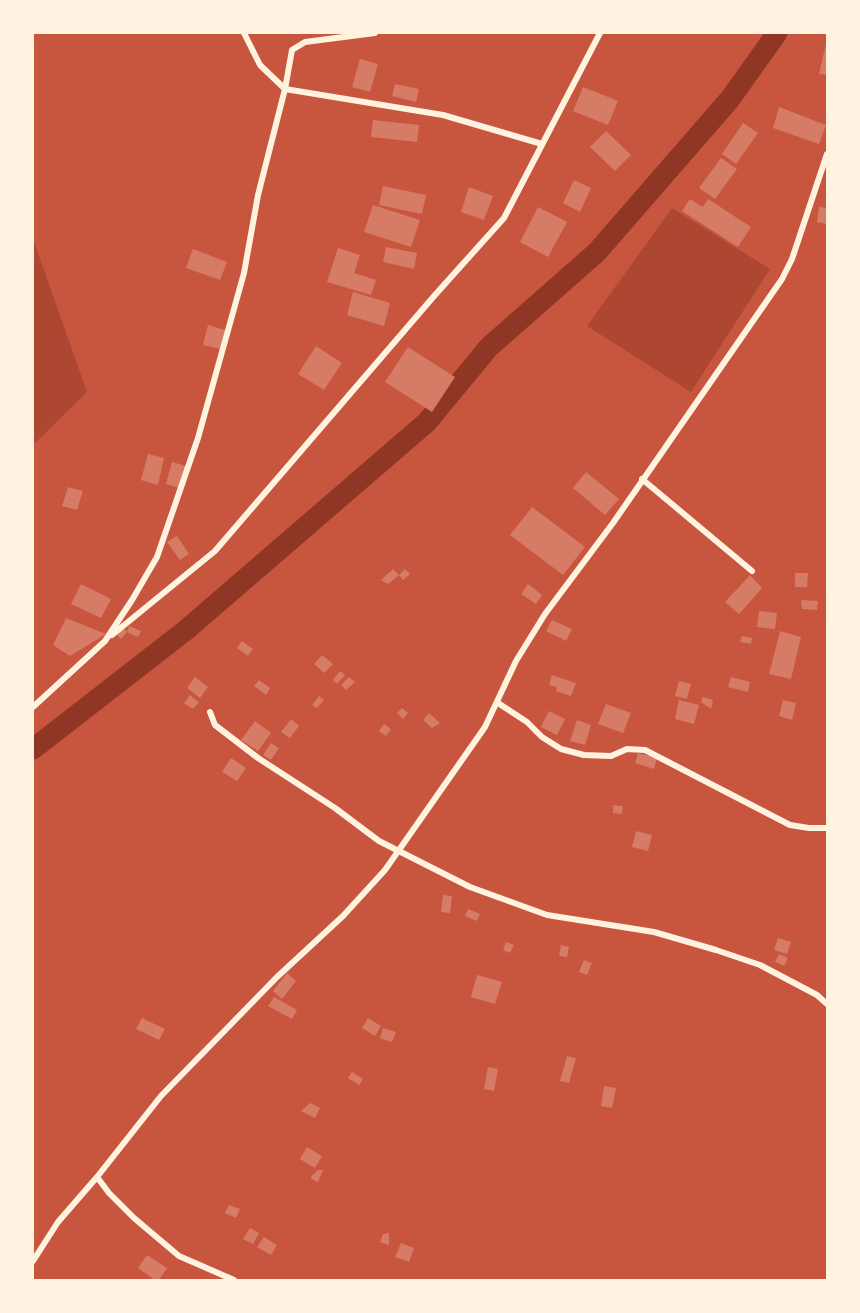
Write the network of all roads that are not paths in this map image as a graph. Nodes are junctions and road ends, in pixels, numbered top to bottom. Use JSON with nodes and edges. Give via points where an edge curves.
{"nodes":[{"id":1,"x":244,"y":33,"type":"edge"},
{"id":2,"x":375,"y":33,"type":"edge"},
{"id":3,"x":600,"y":33,"type":"edge"},
{"id":4,"x":285,"y":89,"type":"junction"},
{"id":5,"x":542,"y":144,"type":"junction"},
{"id":6,"x":827,"y":153,"type":"edge"},
{"id":7,"x":642,"y":479,"type":"junction"},
{"id":8,"x":752,"y":571,"type":"dead end"},
{"id":9,"x":105,"y":641,"type":"junction"},
{"id":10,"x":498,"y":703,"type":"junction"},
{"id":11,"x":33,"y":708,"type":"edge"},
{"id":12,"x":210,"y":712,"type":"dead end"},
{"id":13,"x":827,"y":828,"type":"edge"},
{"id":14,"x":398,"y":851,"type":"junction"},
{"id":15,"x":827,"y":1004,"type":"edge"},
{"id":16,"x":97,"y":1177,"type":"junction"},
{"id":17,"x":33,"y":1261,"type":"edge"},
{"id":18,"x":234,"y":1280,"type":"edge"}],
"edges":[{"from":1,"to":4,"type":"street","via":[[260,65]]},
{"from":2,"to":4,"type":"street","via":[[305,42],[292,50]]},
{"from":3,"to":5,"type":"street"},
{"from":4,"to":5,"type":"street","via":[[443,115]]},
{"from":4,"to":9,"type":"street","via":[[258,195],[244,273],[198,438],[156,557]]},
{"from":5,"to":9,"type":"street","via":[[504,218],[215,551]]},
{"from":6,"to":7,"type":"street","via":[[782,279]]},
{"from":7,"to":8,"type":"street"},
{"from":7,"to":10,"type":"street","via":[[545,614],[516,662]]},
{"from":9,"to":11,"type":"street"},
{"from":10,"to":13,"type":"street","via":[[561,749],[611,756],[627,749],[645,750],[790,825]]},
{"from":10,"to":14,"type":"street"},
{"from":12,"to":14,"type":"street","via":[[216,725],[258,758]]},
{"from":14,"to":15,"type":"street","via":[[470,887],[547,915],[654,932],[760,965]]},
{"from":14,"to":16,"type":"street","via":[[343,916],[277,977],[161,1096]]},
{"from":16,"to":17,"type":"street","via":[[58,1222]]},
{"from":16,"to":18,"type":"street","via":[[134,1218],[179,1256]]}]}
